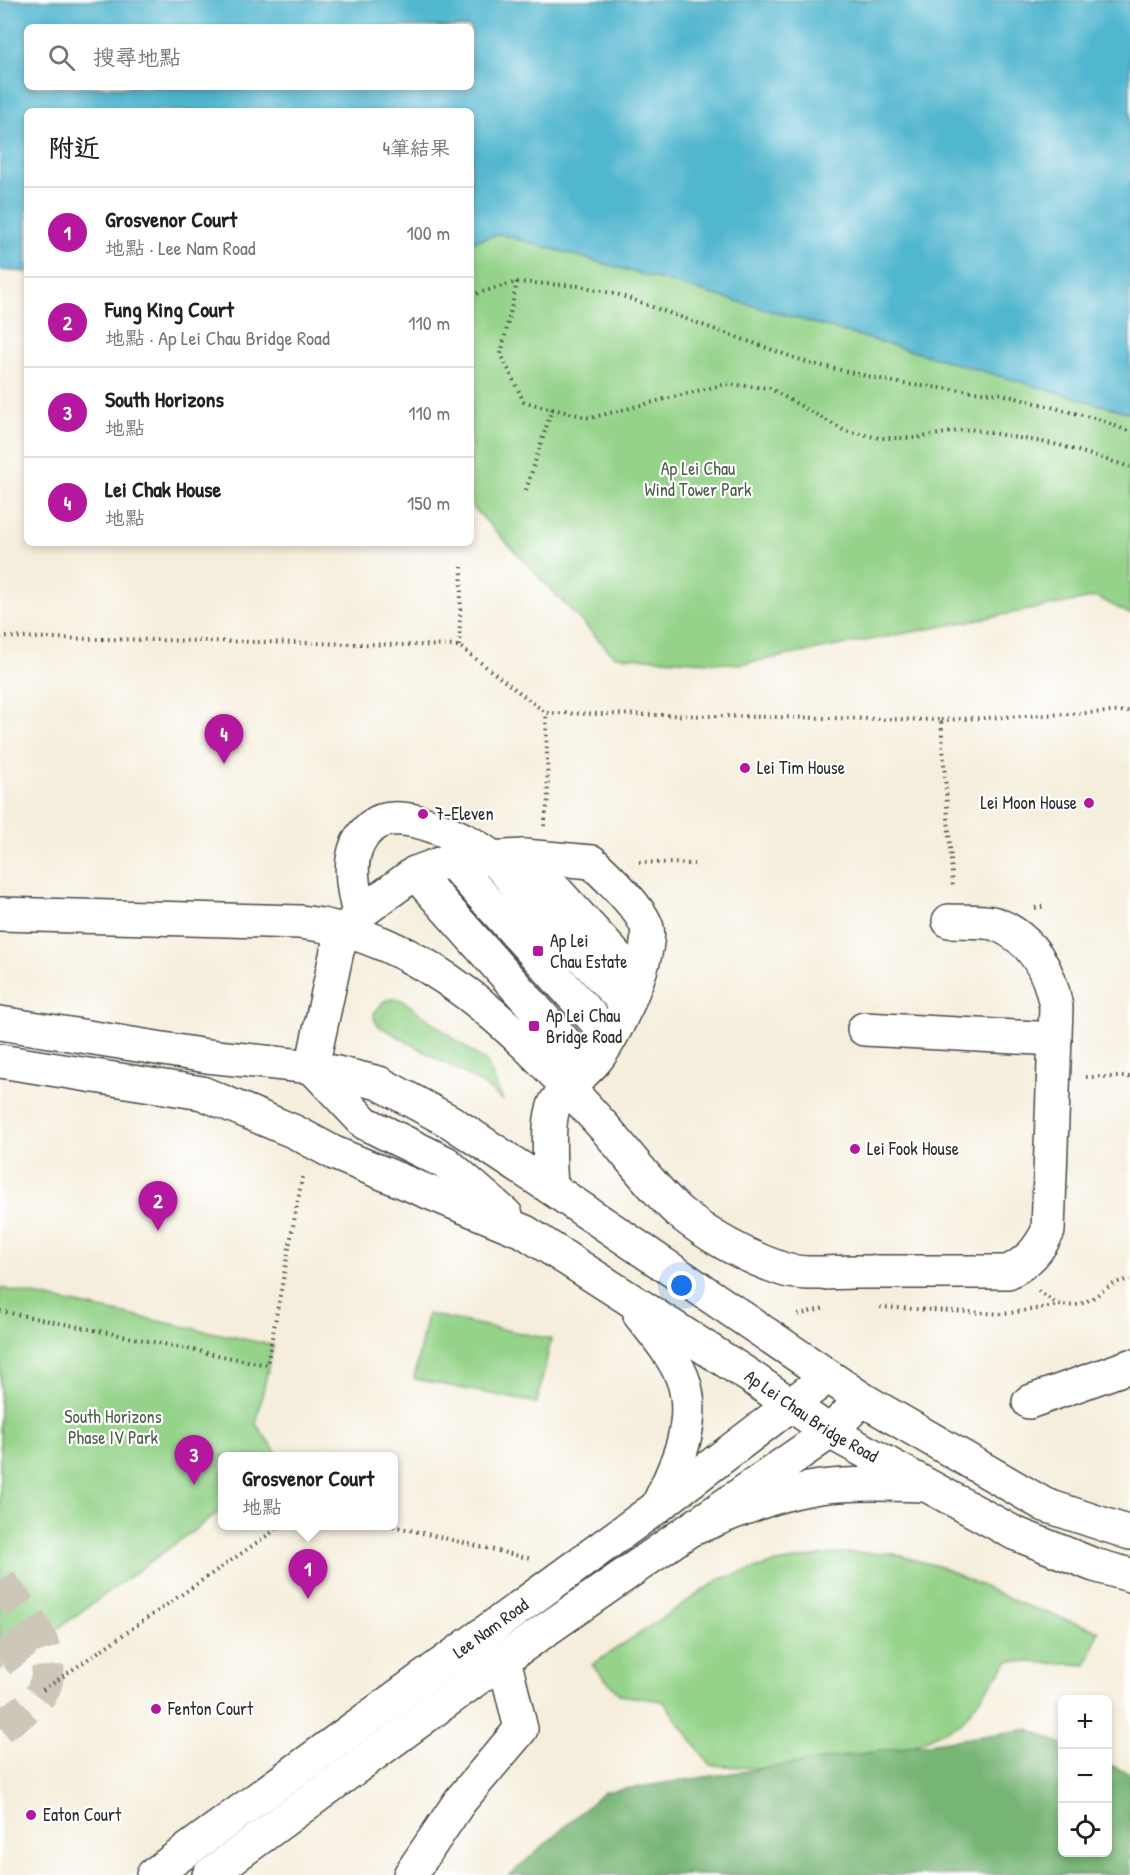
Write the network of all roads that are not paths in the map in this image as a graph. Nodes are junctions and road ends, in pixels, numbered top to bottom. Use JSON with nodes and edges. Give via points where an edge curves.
{"nodes":[{"id":1,"x":491,"y":857,"type":"junction"},
{"id":2,"x":541,"y":857,"type":"junction"},
{"id":3,"x":450,"y":860,"type":"junction"},
{"id":4,"x":416,"y":873,"type":"junction"},
{"id":5,"x":951,"y":909,"type":"road end"},
{"id":6,"x":0,"y":914,"type":"edge"},
{"id":7,"x":352,"y":923,"type":"junction"},
{"id":8,"x":637,"y":978,"type":"junction"},
{"id":9,"x":0,"y":1023,"type":"edge"},
{"id":10,"x":864,"y":1029,"type":"dead end"},
{"id":11,"x":610,"y":1037,"type":"junction"},
{"id":12,"x":1055,"y":1039,"type":"junction"},
{"id":13,"x":0,"y":1061,"type":"edge"},
{"id":14,"x":312,"y":1067,"type":"junction"},
{"id":15,"x":578,"y":1077,"type":"junction"},
{"id":16,"x":551,"y":1188,"type":"junction"},
{"id":17,"x":525,"y":1232,"type":"junction"},
{"id":18,"x":628,"y":1299,"type":"junction"},
{"id":19,"x":1130,"y":1366,"type":"edge"},
{"id":20,"x":827,"y":1377,"type":"junction"},
{"id":21,"x":861,"y":1399,"type":"junction"},
{"id":22,"x":1029,"y":1402,"type":"dead end"},
{"id":23,"x":789,"y":1404,"type":"junction"},
{"id":24,"x":830,"y":1432,"type":"junction"},
{"id":25,"x":924,"y":1485,"type":"junction"},
{"id":26,"x":657,"y":1507,"type":"junction"},
{"id":27,"x":692,"y":1529,"type":"junction"},
{"id":28,"x":1130,"y":1533,"type":"edge"},
{"id":29,"x":1130,"y":1575,"type":"edge"},
{"id":30,"x":504,"y":1659,"type":"junction"},
{"id":31,"x":153,"y":1875,"type":"edge"},
{"id":32,"x":209,"y":1875,"type":"edge"},
{"id":33,"x":410,"y":1875,"type":"edge"}],
"edges":[{"from":1,"to":2,"type":"main road"},
{"from":1,"to":3,"type":"main road"},
{"from":1,"to":7,"type":"main road","via":[[437,828],[395,819],[378,821],[362,834],[354,852]]},
{"from":1,"to":8,"type":"main road"},
{"from":2,"to":8,"type":"main road"},
{"from":2,"to":8,"type":"main road","via":[[592,862],[636,910],[647,928]]},
{"from":3,"to":4,"type":"main road"},
{"from":3,"to":11,"type":"main road"},
{"from":4,"to":7,"type":"main road"},
{"from":4,"to":15,"type":"main road"},
{"from":5,"to":12,"type":"main road","via":[[1023,939],[1052,983]]},
{"from":6,"to":7,"type":"main road"},
{"from":7,"to":14,"type":"main road"},
{"from":7,"to":15,"type":"main road","via":[[456,985]]},
{"from":8,"to":11,"type":"main road"},
{"from":9,"to":14,"type":"main road","via":[[207,1056]]},
{"from":10,"to":12,"type":"main road"},
{"from":11,"to":15,"type":"main road"},
{"from":12,"to":15,"type":"main road","via":[[1048,1231],[1039,1249],[1008,1272],[784,1270],[741,1253],[679,1212]]},
{"from":13,"to":17,"type":"main road","name":"Ap Lei Chau Bridge Road","via":[[202,1093],[295,1132],[333,1153]]},
{"from":14,"to":16,"type":"main road","via":[[379,1083],[451,1122]]},
{"from":14,"to":17,"type":"main road","via":[[365,1123],[446,1163]]},
{"from":15,"to":16,"type":"main road","via":[[555,1104],[549,1140]]},
{"from":16,"to":20,"type":"main road"},
{"from":17,"to":18,"type":"main road","name":"Ap Lei Chau Bridge Road"},
{"from":18,"to":23,"type":"main road","name":"Ap Lei Chau Bridge Road"},
{"from":18,"to":26,"type":"main road","via":[[682,1377],[689,1411],[672,1476]]},
{"from":19,"to":22,"type":"main road"},
{"from":20,"to":21,"type":"main road"},
{"from":20,"to":23,"type":"main road","name":"Lee Nam Road"},
{"from":21,"to":24,"type":"main road","name":"Lee Nam Road"},
{"from":21,"to":28,"type":"main road","via":[[1044,1504]]},
{"from":23,"to":24,"type":"main road","name":"Ap Lei Chau Bridge Road"},
{"from":23,"to":26,"type":"main road","name":"Lee Nam Road"},
{"from":24,"to":25,"type":"main road","name":"Ap Lei Chau Bridge Road"},
{"from":24,"to":27,"type":"main road","name":"Lee Nam Road"},
{"from":25,"to":27,"type":"main road","via":[[820,1487],[776,1497]]},
{"from":25,"to":29,"type":"main road","name":"Ap Lei Chau Bridge Road","via":[[1014,1533]]},
{"from":26,"to":31,"type":"main road","name":"Lee Nam Road"},
{"from":27,"to":30,"type":"main road","name":"Lee Nam Road"},
{"from":30,"to":32,"type":"main road","name":"Lee Nam Road"},
{"from":30,"to":33,"type":"main road","via":[[521,1729],[460,1801]]}]}
